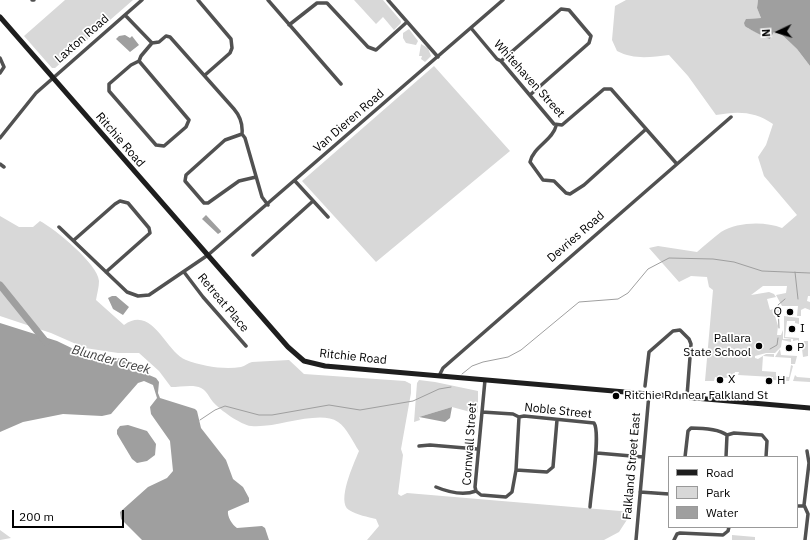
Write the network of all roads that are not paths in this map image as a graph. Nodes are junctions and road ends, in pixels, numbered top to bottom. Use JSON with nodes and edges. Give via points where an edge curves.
{"nodes":[{"id":1,"x":142,"y":0,"type":"edge"},
{"id":2,"x":198,"y":0,"type":"edge"},
{"id":3,"x":268,"y":0,"type":"edge"},
{"id":4,"x":388,"y":0,"type":"edge"},
{"id":5,"x":494,"y":0,"type":"edge"},
{"id":6,"x":503,"y":0,"type":"edge"},
{"id":7,"x":324,"y":1,"type":"edge"},
{"id":8,"x":498,"y":4,"type":"junction"},
{"id":9,"x":125,"y":15,"type":"junction"},
{"id":10,"x":0,"y":17,"type":"edge"},
{"id":11,"x":407,"y":22,"type":"junction"},
{"id":12,"x":289,"y":25,"type":"junction"},
{"id":13,"x":471,"y":28,"type":"junction"},
{"id":14,"x":152,"y":43,"type":"junction"},
{"id":15,"x":438,"y":57,"type":"junction"},
{"id":16,"x":0,"y":58,"type":"edge"},
{"id":17,"x":502,"y":61,"type":"junction"},
{"id":18,"x":139,"y":62,"type":"junction"},
{"id":19,"x":0,"y":73,"type":"edge"},
{"id":20,"x":205,"y":75,"type":"junction"},
{"id":21,"x":52,"y":77,"type":"junction"},
{"id":22,"x":341,"y":84,"type":"dead end"},
{"id":23,"x":530,"y":95,"type":"junction"},
{"id":24,"x":731,"y":117,"type":"dead end"},
{"id":25,"x":556,"y":126,"type":"junction"},
{"id":26,"x":645,"y":130,"type":"junction"},
{"id":27,"x":242,"y":134,"type":"junction"},
{"id":28,"x":0,"y":138,"type":"edge"},
{"id":29,"x":0,"y":164,"type":"edge"},
{"id":30,"x":676,"y":164,"type":"junction"},
{"id":31,"x":4,"y":167,"type":"dead end"},
{"id":32,"x":256,"y":177,"type":"junction"},
{"id":33,"x":295,"y":180,"type":"junction"},
{"id":34,"x":314,"y":201,"type":"junction"},
{"id":35,"x":268,"y":205,"type":"junction"},
{"id":36,"x":328,"y":217,"type":"dead end"},
{"id":37,"x":59,"y":227,"type":"dead end"},
{"id":38,"x":74,"y":240,"type":"junction"},
{"id":39,"x":253,"y":255,"type":"dead end"},
{"id":40,"x":208,"y":256,"type":"junction"},
{"id":41,"x":106,"y":272,"type":"junction"},
{"id":42,"x":184,"y":272,"type":"junction"},
{"id":43,"x":246,"y":346,"type":"dead end"},
{"id":44,"x":439,"y":376,"type":"junction"},
{"id":45,"x":485,"y":380,"type":"junction"},
{"id":46,"x":645,"y":386,"type":"dead end"},
{"id":47,"x":649,"y":394,"type":"junction"},
{"id":48,"x":687,"y":396,"type":"junction"},
{"id":49,"x":810,"y":408,"type":"edge"},
{"id":50,"x":482,"y":412,"type":"junction"},
{"id":51,"x":519,"y":417,"type":"junction"},
{"id":52,"x":557,"y":420,"type":"junction"},
{"id":53,"x":728,"y":435,"type":"junction"},
{"id":54,"x":419,"y":446,"type":"dead end"},
{"id":55,"x":477,"y":448,"type":"junction"},
{"id":56,"x":807,"y":451,"type":"dead end"},
{"id":57,"x":597,"y":453,"type":"junction"},
{"id":58,"x":685,"y":456,"type":"edge"},
{"id":59,"x":726,"y":456,"type":"edge"},
{"id":60,"x":766,"y":456,"type":"edge"},
{"id":61,"x":643,"y":457,"type":"junction"},
{"id":62,"x":516,"y":470,"type":"junction"},
{"id":63,"x":436,"y":488,"type":"dead end"},
{"id":64,"x":476,"y":491,"type":"junction"},
{"id":65,"x":640,"y":492,"type":"junction"},
{"id":66,"x":668,"y":494,"type":"edge"},
{"id":67,"x":798,"y":506,"type":"edge"},
{"id":68,"x":804,"y":506,"type":"junction"},
{"id":69,"x":590,"y":507,"type":"dead end"},
{"id":70,"x":729,"y":528,"type":"edge"},
{"id":71,"x":636,"y":540,"type":"edge"},
{"id":72,"x":674,"y":540,"type":"edge"},
{"id":73,"x":805,"y":540,"type":"edge"}],
"edges":[{"from":1,"to":9,"type":"street","name":"Laxton Road"},
{"from":2,"to":20,"type":"street","via":[[231,39],[232,48],[230,53]]},
{"from":3,"to":12,"type":"street"},
{"from":4,"to":11,"type":"street"},
{"from":5,"to":8,"type":"street"},
{"from":6,"to":8,"type":"street","name":"Van Dieren Road"},
{"from":7,"to":11,"type":"street","via":[[331,5],[372,50],[378,48]]},
{"from":7,"to":12,"type":"street","via":[[317,2]]},
{"from":8,"to":13,"type":"street","name":"Van Dieren Road"},
{"from":9,"to":14,"type":"street"},
{"from":9,"to":21,"type":"street","name":"Laxton Road"},
{"from":10,"to":21,"type":"street","name":"Ritchie Road"},
{"from":11,"to":15,"type":"street"},
{"from":12,"to":22,"type":"street"},
{"from":13,"to":15,"type":"street","name":"Van Dieren Road"},
{"from":13,"to":17,"type":"street","name":"Whitehaven Street","via":[[497,59]]},
{"from":14,"to":18,"type":"street"},
{"from":14,"to":20,"type":"street","via":[[159,42],[166,36],[170,37]]},
{"from":15,"to":33,"type":"street","name":"Van Dieren Road"},
{"from":16,"to":19,"type":"street","via":[[4,67]]},
{"from":17,"to":23,"type":"street","name":"Whitehaven Street"},
{"from":17,"to":23,"type":"street","via":[[562,10],[568,10],[591,36],[589,44]]},
{"from":18,"to":18,"type":"street","via":[[189,120],[186,127],[164,146],[156,145],[109,91],[110,84],[131,65]]},
{"from":20,"to":27,"type":"street","via":[[239,116]]},
{"from":21,"to":28,"type":"street","name":"Laxton Road"},
{"from":21,"to":40,"type":"street","name":"Ritchie Road"},
{"from":23,"to":25,"type":"street","name":"Whitehaven Street"},
{"from":24,"to":30,"type":"street","name":"Devries Road"},
{"from":25,"to":26,"type":"street","name":"Whitehaven Street","via":[[562,125],[607,88],[611,89]]},
{"from":25,"to":26,"type":"street","via":[[553,133],[531,157],[530,162],[543,180],[554,181],[570,194],[584,185]]},
{"from":26,"to":30,"type":"street","name":"Whitehaven Street"},
{"from":27,"to":32,"type":"street"},
{"from":27,"to":32,"type":"street","via":[[225,140],[186,174],[185,181],[204,203],[208,204],[239,180]]},
{"from":29,"to":31,"type":"street"},
{"from":30,"to":44,"type":"street","name":"Devries Road","via":[[443,368]]},
{"from":32,"to":35,"type":"street","via":[[262,197]]},
{"from":33,"to":34,"type":"street"},
{"from":33,"to":35,"type":"street","name":"Van Dieren Road"},
{"from":34,"to":36,"type":"street"},
{"from":34,"to":39,"type":"street"},
{"from":35,"to":40,"type":"street","name":"Van Dieren Road"},
{"from":37,"to":38,"type":"street","name":"Van Dieren Road"},
{"from":38,"to":41,"type":"street","name":"Van Dieren Road"},
{"from":38,"to":41,"type":"street","via":[[115,204],[120,201],[128,203],[149,228],[150,233]]},
{"from":40,"to":42,"type":"street","name":"Van Dieren Road"},
{"from":40,"to":44,"type":"street","name":"Ritchie Road","via":[[288,347],[304,361],[325,366]]},
{"from":41,"to":42,"type":"street","name":"Van Dieren Road","via":[[126,292],[138,296],[149,295]]},
{"from":42,"to":43,"type":"street","name":"Retreat Place"},
{"from":44,"to":45,"type":"street","name":"Ritchie Road"},
{"from":45,"to":47,"type":"street","name":"Ritchie Road"},
{"from":45,"to":50,"type":"street","name":"Cornwall Street"},
{"from":46,"to":48,"type":"street","via":[[649,352],[672,331],[680,330],[691,344]]},
{"from":47,"to":48,"type":"street","name":"Ritchie Road"},
{"from":47,"to":61,"type":"street","name":"Falkland Street East"},
{"from":48,"to":49,"type":"street","name":"Ritchie Road"},
{"from":50,"to":51,"type":"street","name":"Noble Street","via":[[513,414]]},
{"from":50,"to":55,"type":"street","name":"Cornwall Street"},
{"from":51,"to":52,"type":"street","name":"Noble Street"},
{"from":51,"to":62,"type":"street","name":"Cornwall Street"},
{"from":52,"to":57,"type":"street","name":"Noble Street","via":[[594,423],[597,427]]},
{"from":52,"to":62,"type":"street","via":[[553,467],[547,472]]},
{"from":53,"to":58,"type":"street","via":[[723,432],[691,428],[688,431]]},
{"from":53,"to":59,"type":"street"},
{"from":53,"to":60,"type":"street","via":[[762,435],[767,441]]},
{"from":54,"to":55,"type":"street"},
{"from":55,"to":64,"type":"street","name":"Cornwall Street"},
{"from":56,"to":68,"type":"street","via":[[809,463]]},
{"from":57,"to":61,"type":"street"},
{"from":57,"to":69,"type":"street","name":"Noble Street"},
{"from":61,"to":65,"type":"street","name":"Falkland Street East"},
{"from":62,"to":64,"type":"street","name":"Cornwall Street","via":[[510,495],[481,495]]},
{"from":63,"to":64,"type":"street","via":[[469,494]]},
{"from":65,"to":66,"type":"street"},
{"from":65,"to":71,"type":"street","name":"Falkland Street East"},
{"from":67,"to":68,"type":"street"},
{"from":68,"to":73,"type":"street","via":[[808,514]]},
{"from":70,"to":72,"type":"street","via":[[724,536],[680,533]]}]}
